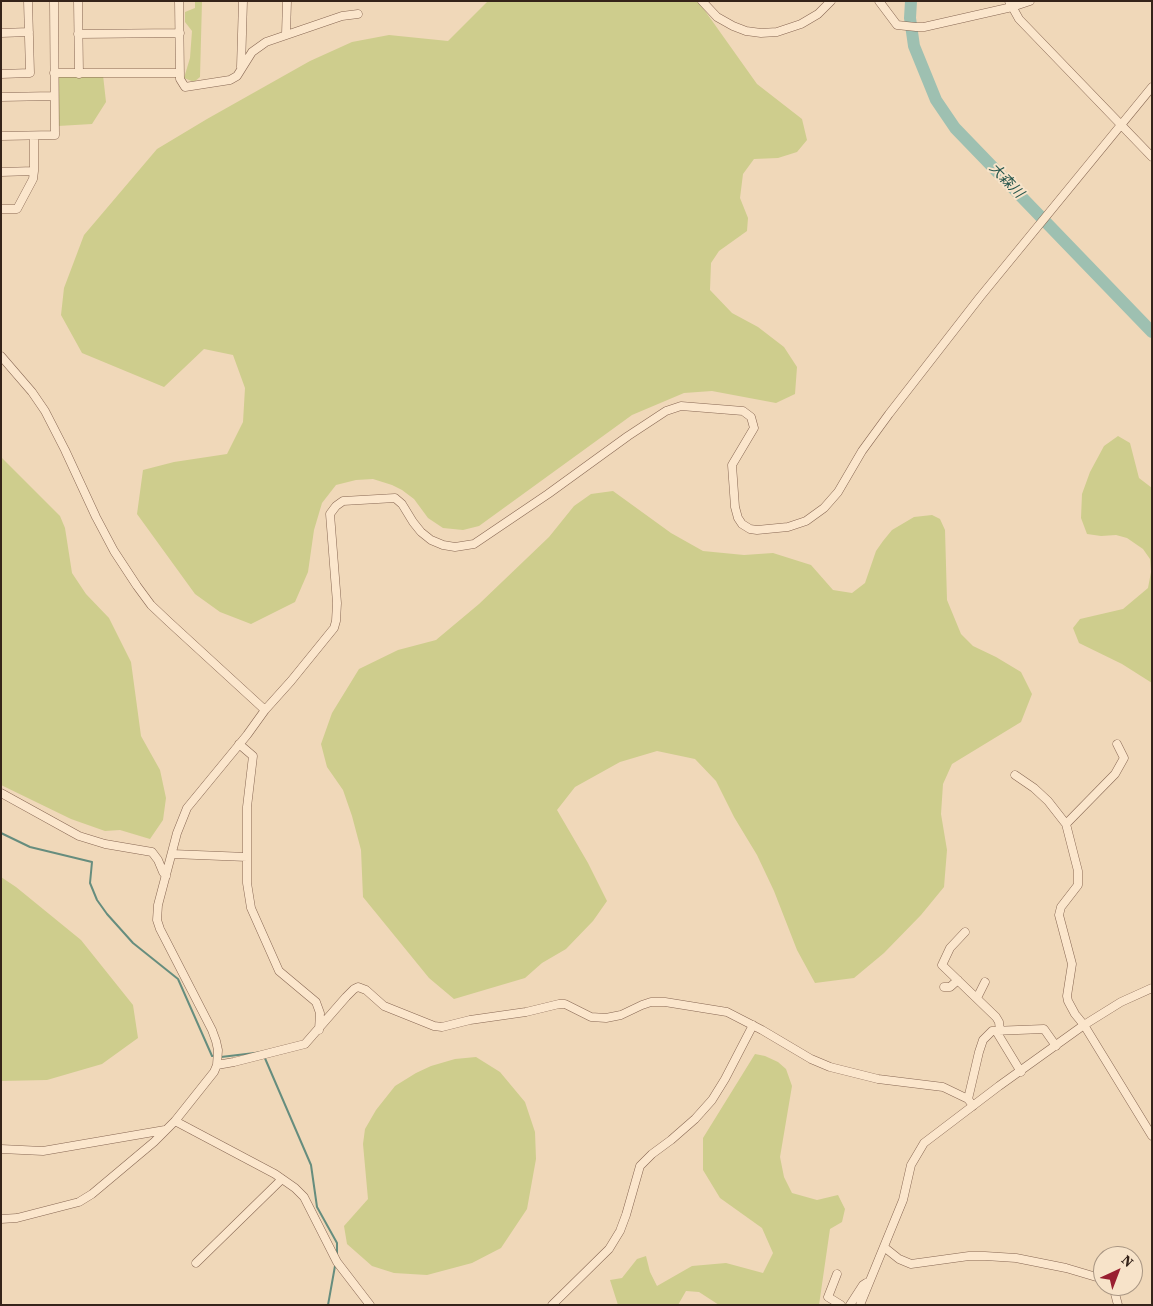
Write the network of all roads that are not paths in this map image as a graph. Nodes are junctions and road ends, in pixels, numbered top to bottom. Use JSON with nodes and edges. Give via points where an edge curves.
{"nodes":[{"id":1,"x":28,"y":1,"type":"edge"},
{"id":2,"x":54,"y":1,"type":"edge"},
{"id":3,"x":78,"y":1,"type":"edge"},
{"id":4,"x":179,"y":1,"type":"edge"},
{"id":5,"x":243,"y":1,"type":"edge"},
{"id":6,"x":287,"y":1,"type":"edge"},
{"id":7,"x":702,"y":1,"type":"edge"},
{"id":8,"x":831,"y":1,"type":"edge"},
{"id":9,"x":879,"y":1,"type":"edge"},
{"id":10,"x":1030,"y":1,"type":"edge"},
{"id":11,"x":1011,"y":4,"type":"edge"},
{"id":12,"x":358,"y":14,"type":"dead end"},
{"id":13,"x":30,"y":32,"type":"junction"},
{"id":14,"x":1,"y":33,"type":"edge"},
{"id":15,"x":180,"y":33,"type":"junction"},
{"id":16,"x":78,"y":34,"type":"junction"},
{"id":17,"x":286,"y":34,"type":"junction"},
{"id":18,"x":241,"y":67,"type":"junction"},
{"id":19,"x":54,"y":73,"type":"junction"},
{"id":20,"x":180,"y":73,"type":"junction"},
{"id":21,"x":1,"y":74,"type":"edge"},
{"id":22,"x":79,"y":74,"type":"junction"},
{"id":23,"x":1152,"y":87,"type":"edge"},
{"id":24,"x":54,"y":96,"type":"junction"},
{"id":25,"x":1,"y":98,"type":"edge"},
{"id":26,"x":1122,"y":125,"type":"junction"},
{"id":27,"x":1,"y":136,"type":"edge"},
{"id":28,"x":34,"y":136,"type":"junction"},
{"id":29,"x":1152,"y":157,"type":"edge"},
{"id":30,"x":34,"y":171,"type":"junction"},
{"id":31,"x":1,"y":172,"type":"edge"},
{"id":32,"x":1,"y":209,"type":"edge"},
{"id":33,"x":1,"y":356,"type":"edge"},
{"id":34,"x":265,"y":710,"type":"junction"},
{"id":35,"x":239,"y":744,"type":"junction"},
{"id":36,"x":1117,"y":744,"type":"dead end"},
{"id":37,"x":1015,"y":775,"type":"dead end"},
{"id":38,"x":1,"y":793,"type":"edge"},
{"id":39,"x":1066,"y":824,"type":"junction"},
{"id":40,"x":172,"y":854,"type":"junction"},
{"id":41,"x":247,"y":857,"type":"junction"},
{"id":42,"x":166,"y":876,"type":"junction"},
{"id":43,"x":965,"y":932,"type":"dead end"},
{"id":44,"x":958,"y":980,"type":"junction"},
{"id":45,"x":985,"y":982,"type":"dead end"},
{"id":46,"x":944,"y":988,"type":"dead end"},
{"id":47,"x":1152,"y":988,"type":"edge"},
{"id":48,"x":977,"y":998,"type":"junction"},
{"id":49,"x":753,"y":1025,"type":"junction"},
{"id":50,"x":1084,"y":1025,"type":"junction"},
{"id":51,"x":319,"y":1030,"type":"junction"},
{"id":52,"x":998,"y":1031,"type":"junction"},
{"id":53,"x":1056,"y":1046,"type":"junction"},
{"id":54,"x":217,"y":1065,"type":"junction"},
{"id":55,"x":1020,"y":1072,"type":"junction"},
{"id":56,"x":970,"y":1102,"type":"junction"},
{"id":57,"x":175,"y":1121,"type":"junction"},
{"id":58,"x":165,"y":1130,"type":"junction"},
{"id":59,"x":1152,"y":1136,"type":"edge"},
{"id":60,"x":1,"y":1149,"type":"edge"},
{"id":61,"x":282,"y":1178,"type":"junction"},
{"id":62,"x":1,"y":1219,"type":"edge"},
{"id":63,"x":884,"y":1246,"type":"junction"},
{"id":64,"x":196,"y":1263,"type":"dead end"},
{"id":65,"x":837,"y":1274,"type":"dead end"},
{"id":66,"x":1093,"y":1276,"type":"edge"},
{"id":67,"x":868,"y":1282,"type":"junction"},
{"id":68,"x":370,"y":1305,"type":"edge"},
{"id":69,"x":552,"y":1305,"type":"edge"},
{"id":70,"x":841,"y":1305,"type":"edge"},
{"id":71,"x":850,"y":1305,"type":"edge"},
{"id":72,"x":860,"y":1305,"type":"edge"}],
"edges":[{"from":1,"to":13,"type":"street"},
{"from":2,"to":19,"type":"street"},
{"from":3,"to":16,"type":"street"},
{"from":4,"to":15,"type":"street"},
{"from":5,"to":18,"type":"street"},
{"from":6,"to":17,"type":"street"},
{"from":7,"to":8,"type":"street","via":[[717,17],[733,26],[746,32],[761,33],[802,24]]},
{"from":9,"to":11,"type":"street","via":[[897,24],[916,27]]},
{"from":10,"to":11,"type":"street"},
{"from":11,"to":26,"type":"street","via":[[1019,19]]},
{"from":12,"to":17,"type":"street"},
{"from":13,"to":14,"type":"street"},
{"from":13,"to":21,"type":"street","via":[[30,73]]},
{"from":15,"to":16,"type":"street"},
{"from":15,"to":20,"type":"street"},
{"from":16,"to":22,"type":"street"},
{"from":17,"to":18,"type":"street","via":[[252,52]]},
{"from":18,"to":20,"type":"street","via":[[237,76],[230,80],[191,87],[181,83]]},
{"from":19,"to":22,"type":"street"},
{"from":19,"to":24,"type":"street"},
{"from":20,"to":22,"type":"street"},
{"from":23,"to":26,"type":"street"},
{"from":24,"to":25,"type":"street"},
{"from":24,"to":28,"type":"street","via":[[55,136]]},
{"from":26,"to":29,"type":"street"},
{"from":26,"to":34,"type":"street","via":[[980,297],[862,451],[838,492],[817,514],[796,525],[757,530],[742,524],[735,507],[732,465],[752,433],[751,417],[743,411],[681,406],[666,411],[483,539],[465,547],[431,540],[395,498],[342,501],[330,514],[337,603],[334,628]]},
{"from":27,"to":28,"type":"street"},
{"from":28,"to":30,"type":"street"},
{"from":30,"to":31,"type":"street"},
{"from":30,"to":32,"type":"street","via":[[33,180],[17,209]]},
{"from":33,"to":34,"type":"street","via":[[45,411],[100,526],[151,605]]},
{"from":34,"to":35,"type":"street"},
{"from":35,"to":40,"type":"street","via":[[188,808]]},
{"from":35,"to":41,"type":"street","via":[[253,756],[247,807]]},
{"from":36,"to":39,"type":"street","via":[[1124,758],[1115,774]]},
{"from":37,"to":39,"type":"street","via":[[1048,801]]},
{"from":38,"to":42,"type":"street","via":[[79,836],[152,852]]},
{"from":39,"to":50,"type":"street","via":[[1078,871],[1078,885],[1061,907],[1059,915],[1072,964],[1068,1001]]},
{"from":40,"to":41,"type":"street"},
{"from":40,"to":42,"type":"street"},
{"from":41,"to":51,"type":"street","via":[[247,883],[253,914],[279,972],[316,1002],[320,1013]]},
{"from":42,"to":54,"type":"street","via":[[157,920],[212,1030],[218,1050]]},
{"from":43,"to":44,"type":"street","via":[[950,948],[942,965]]},
{"from":44,"to":46,"type":"street"},
{"from":44,"to":48,"type":"street"},
{"from":45,"to":48,"type":"street"},
{"from":47,"to":50,"type":"street","via":[[1121,1002]]},
{"from":48,"to":52,"type":"street","via":[[996,1017]]},
{"from":49,"to":51,"type":"street","via":[[727,1012],[651,1002],[621,1016],[606,1018],[591,1017],[559,1004],[442,1027],[384,1006],[358,987]]},
{"from":49,"to":56,"type":"street","via":[[830,1068],[943,1087]]},
{"from":49,"to":69,"type":"street","via":[[712,1100],[695,1119],[640,1166],[626,1215],[609,1248]]},
{"from":50,"to":53,"type":"street"},
{"from":50,"to":59,"type":"street"},
{"from":51,"to":54,"type":"street","via":[[305,1044]]},
{"from":52,"to":53,"type":"street","via":[[1044,1029]]},
{"from":52,"to":55,"type":"street"},
{"from":52,"to":56,"type":"street","via":[[992,1031],[983,1040]]},
{"from":53,"to":55,"type":"street"},
{"from":54,"to":57,"type":"street"},
{"from":55,"to":56,"type":"street"},
{"from":56,"to":63,"type":"street","via":[[919,1150]]},
{"from":57,"to":58,"type":"street"},
{"from":57,"to":61,"type":"street"},
{"from":58,"to":60,"type":"street","via":[[43,1151]]},
{"from":58,"to":62,"type":"street","via":[[79,1202]]},
{"from":61,"to":64,"type":"street"},
{"from":61,"to":68,"type":"street","via":[[304,1198],[337,1262]]},
{"from":63,"to":66,"type":"street","via":[[911,1264],[969,1256],[1016,1258]]},
{"from":63,"to":67,"type":"street"},
{"from":65,"to":70,"type":"street","via":[[828,1298]]},
{"from":67,"to":71,"type":"street"},
{"from":67,"to":72,"type":"street"}]}
